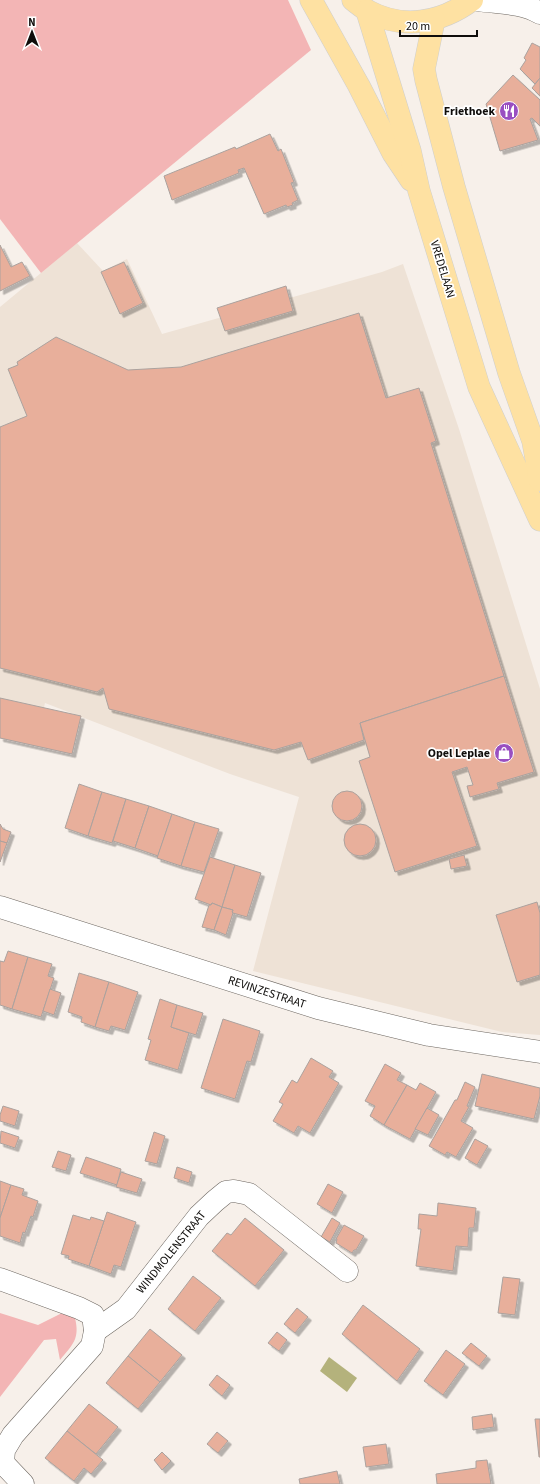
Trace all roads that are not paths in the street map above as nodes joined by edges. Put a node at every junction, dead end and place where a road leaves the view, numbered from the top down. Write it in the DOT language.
graph roads {
  1 [pos="311,0"];
  2 [pos="472,0"];
  3 [pos="478,0"];
  4 [pos="360,5"];
  5 [pos="540,13"];
  6 [pos="434,20"];
  7 [pos="419,191"];
  8 [pos="540,480"];
  9 [pos="540,520"];
  10 [pos="0,907"];
  11 [pos="540,1052"];
  12 [pos="348,1271"];
  13 [pos="0,1279"];
  14 [pos="95,1331"];
  15 [pos="1,1463"];
  16 [pos="23,1484"];
  1 -- 7 [label="main road"];
  2 -- 6 [label="main road"];
  3 -- 5 [label="street"];
  4 -- 6 [label="main road"];
  4 -- 7 [label="main road, VREDELAAN"];
  6 -- 8 [label="main road"];
  7 -- 9 [label="main road, VREDELAAN"];
  10 -- 11 [label="street, REVINZESTRAAT"];
  12 -- 14 [label="street, WINDMOLENSTRAAT"];
  13 -- 14 [label="street"];
  14 -- 15 [label="street"];
  15 -- 16 [label="street"];
}
